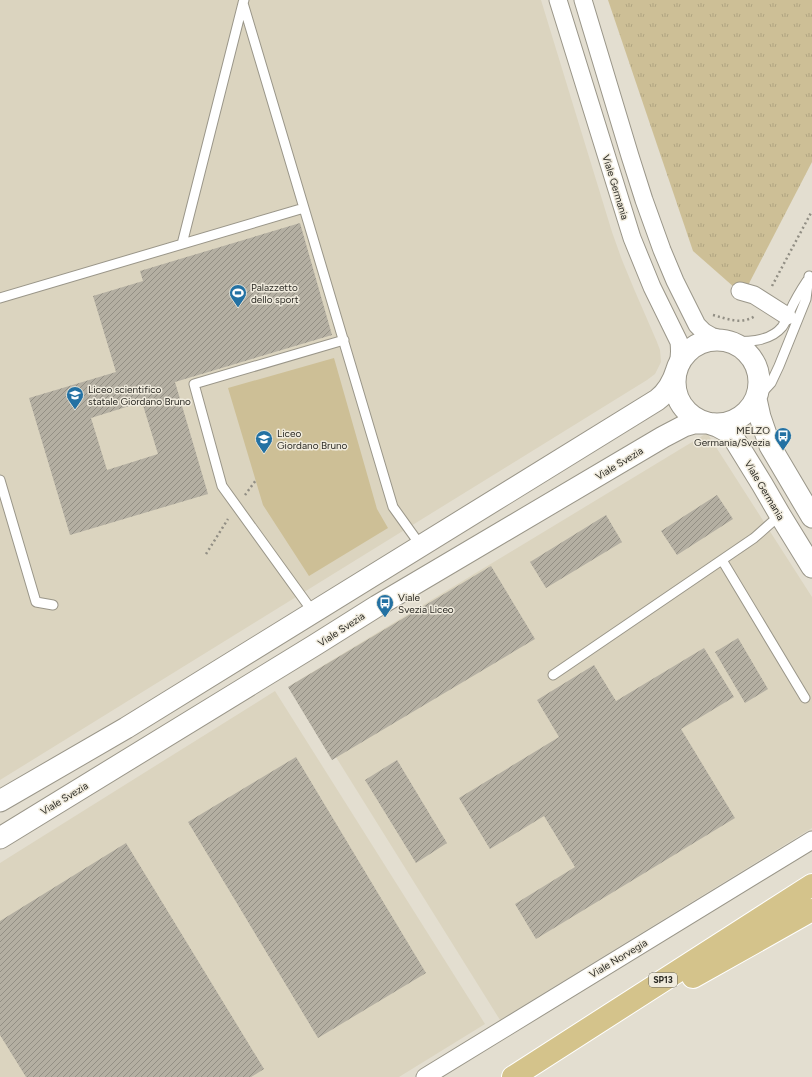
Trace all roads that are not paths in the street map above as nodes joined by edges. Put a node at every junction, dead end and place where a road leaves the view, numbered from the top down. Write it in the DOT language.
graph roads {
  1 [pos="558,0"];
  2 [pos="583,0"];
  3 [pos="244,1"];
  4 [pos="304,208"];
  5 [pos="182,244"];
  6 [pos="740,291"];
  7 [pos="0,298"];
  8 [pos="792,320"];
  9 [pos="344,340"];
  10 [pos="726,341"];
  11 [pos="677,369"];
  12 [pos="756,398"];
  13 [pos="708,423"];
  14 [pos="0,480"];
  15 [pos="780,515"];
  16 [pos="812,517"];
  17 [pos="421,546"];
  18 [pos="722,560"];
  19 [pos="812,567"];
  20 [pos="53,605"];
  21 [pos="313,612"];
  22 [pos="553,675"];
  23 [pos="806,698"];
  24 [pos="0,801"];
  25 [pos="0,838"];
  26 [pos="812,840"];
  27 [pos="812,885"];
  28 [pos="812,910"];
  29 [pos="425,1077"];
  30 [pos="513,1077"];
  1 -- 11 [label="street, Viale Germania"];
  2 -- 10 [label="street"];
  3 -- 4 [label="lane"];
  3 -- 5 [label="lane"];
  4 -- 5 [label="lane"];
  4 -- 9 [label="lane"];
  5 -- 7 [label="lane"];
  6 -- 8 [label="street"];
  8 -- 10 [label="lane"];
  8 -- 12 [label="lane"];
  9 -- 17 [label="lane"];
  9 -- 21 [label="lane"];
  10 -- 11 [label="street"];
  10 -- 12 [label="street"];
  11 -- 13 [label="street"];
  11 -- 17 [label="street"];
  12 -- 13 [label="street"];
  12 -- 16 [label="street"];
  13 -- 15 [label="street, Viale Germania"];
  13 -- 25 [label="street, Viale Svezia"];
  14 -- 20 [label="lane"];
  15 -- 18 [label="lane"];
  15 -- 19 [label="street, Viale Germania"];
  17 -- 21 [label="street"];
  18 -- 22 [label="lane"];
  18 -- 23 [label="lane"];
  21 -- 24 [label="street"];
  26 -- 29 [label="street, Viale Norvegia"];
  27 -- 30 [label="main road, SP13"];
  28 -- 30 [label="main road, SP13"];
}
